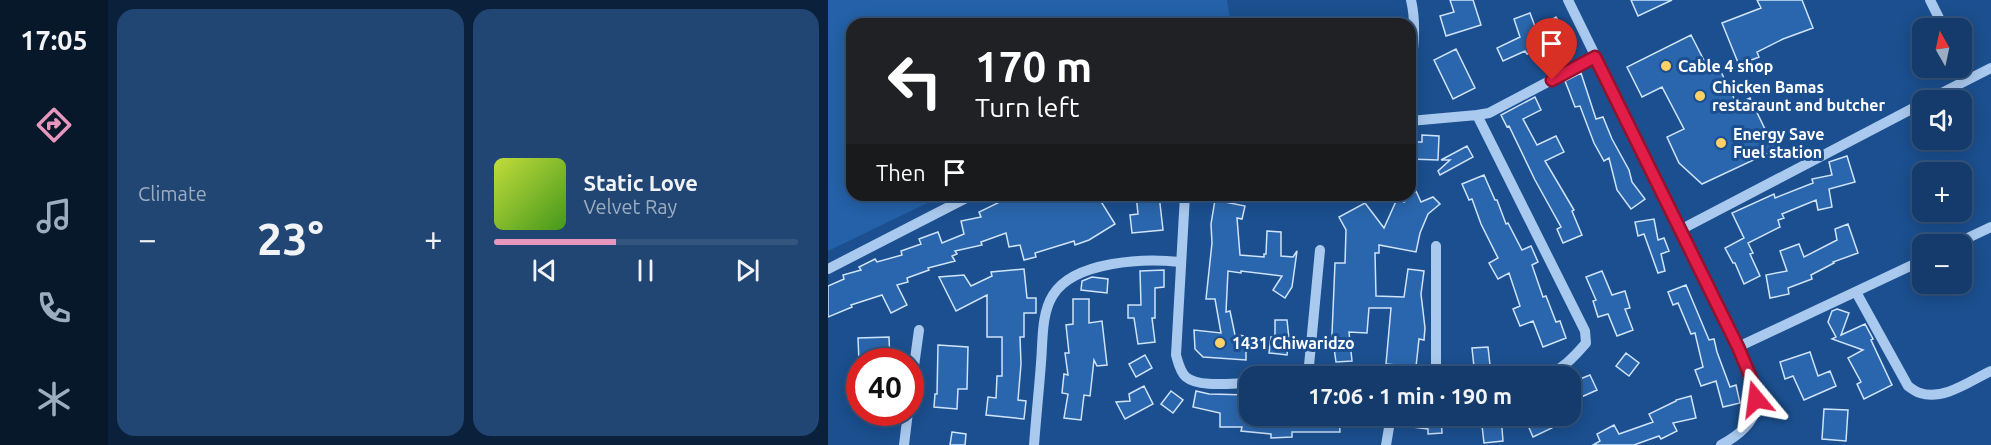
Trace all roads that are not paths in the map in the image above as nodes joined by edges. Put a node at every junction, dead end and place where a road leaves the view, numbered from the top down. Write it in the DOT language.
graph roads {
  1 [pos="1411,0"];
  2 [pos="1569,0"];
  3 [pos="1930,0"];
  4 [pos="1414,18"];
  5 [pos="1939,18"];
  6 [pos="1595,57"];
  7 [pos="1991,68"];
  8 [pos="1969,79"];
  9 [pos="1948,90"];
  10 [pos="1912,109"];
  11 [pos="1477,115"];
  12 [pos="1416,121"];
  13 [pos="960,201"];
  14 [pos="1185,201"];
  15 [pos="1991,227"];
  16 [pos="1680,230"];
  17 [pos="1972,236"];
  18 [pos="1436,246"];
  19 [pos="1320,250"];
  20 [pos="1180,262"];
  21 [pos="1912,265"];
  22 [pos="828,269"];
  23 [pos="1856,292"];
  24 [pos="919,330"];
  25 [pos="1738,347"];
  26 [pos="917,348"];
  27 [pos="1309,366"];
  28 [pos="1436,366"];
  29 [pos="1564,366"];
  30 [pos="1991,370"];
  31 [pos="1239,383"];
  32 [pos="906,426"];
  33 [pos="1389,426"];
  34 [pos="904,445"];
  35 [pos="1034,445"];
  36 [pos="1386,445"];
  37 [pos="1721,445"];
  1 -- 4 [label="street"];
  2 -- 6 [label="street"];
  3 -- 5 [label="street"];
  6 -- 11 [label="street"];
  6 -- 16 [label="street"];
  7 -- 8 [label="street"];
  8 -- 9 [label="street"];
  10 -- 16 [label="street"];
  11 -- 12 [label="street"];
  11 -- 29 [label="street"];
  13 -- 22 [label="street"];
  14 -- 20 [label="street"];
  15 -- 17 [label="street"];
  16 -- 25 [label="street"];
  18 -- 28 [label="street"];
  19 -- 27 [label="street"];
  20 -- 31 [label="street"];
  20 -- 35 [label="street"];
  21 -- 23 [label="street"];
  23 -- 25 [label="street"];
  23 -- 30 [label="street"];
  24 -- 26 [label="street"];
  25 -- 37 [label="street"];
  32 -- 34 [label="street"];
  33 -- 36 [label="street"];
}
